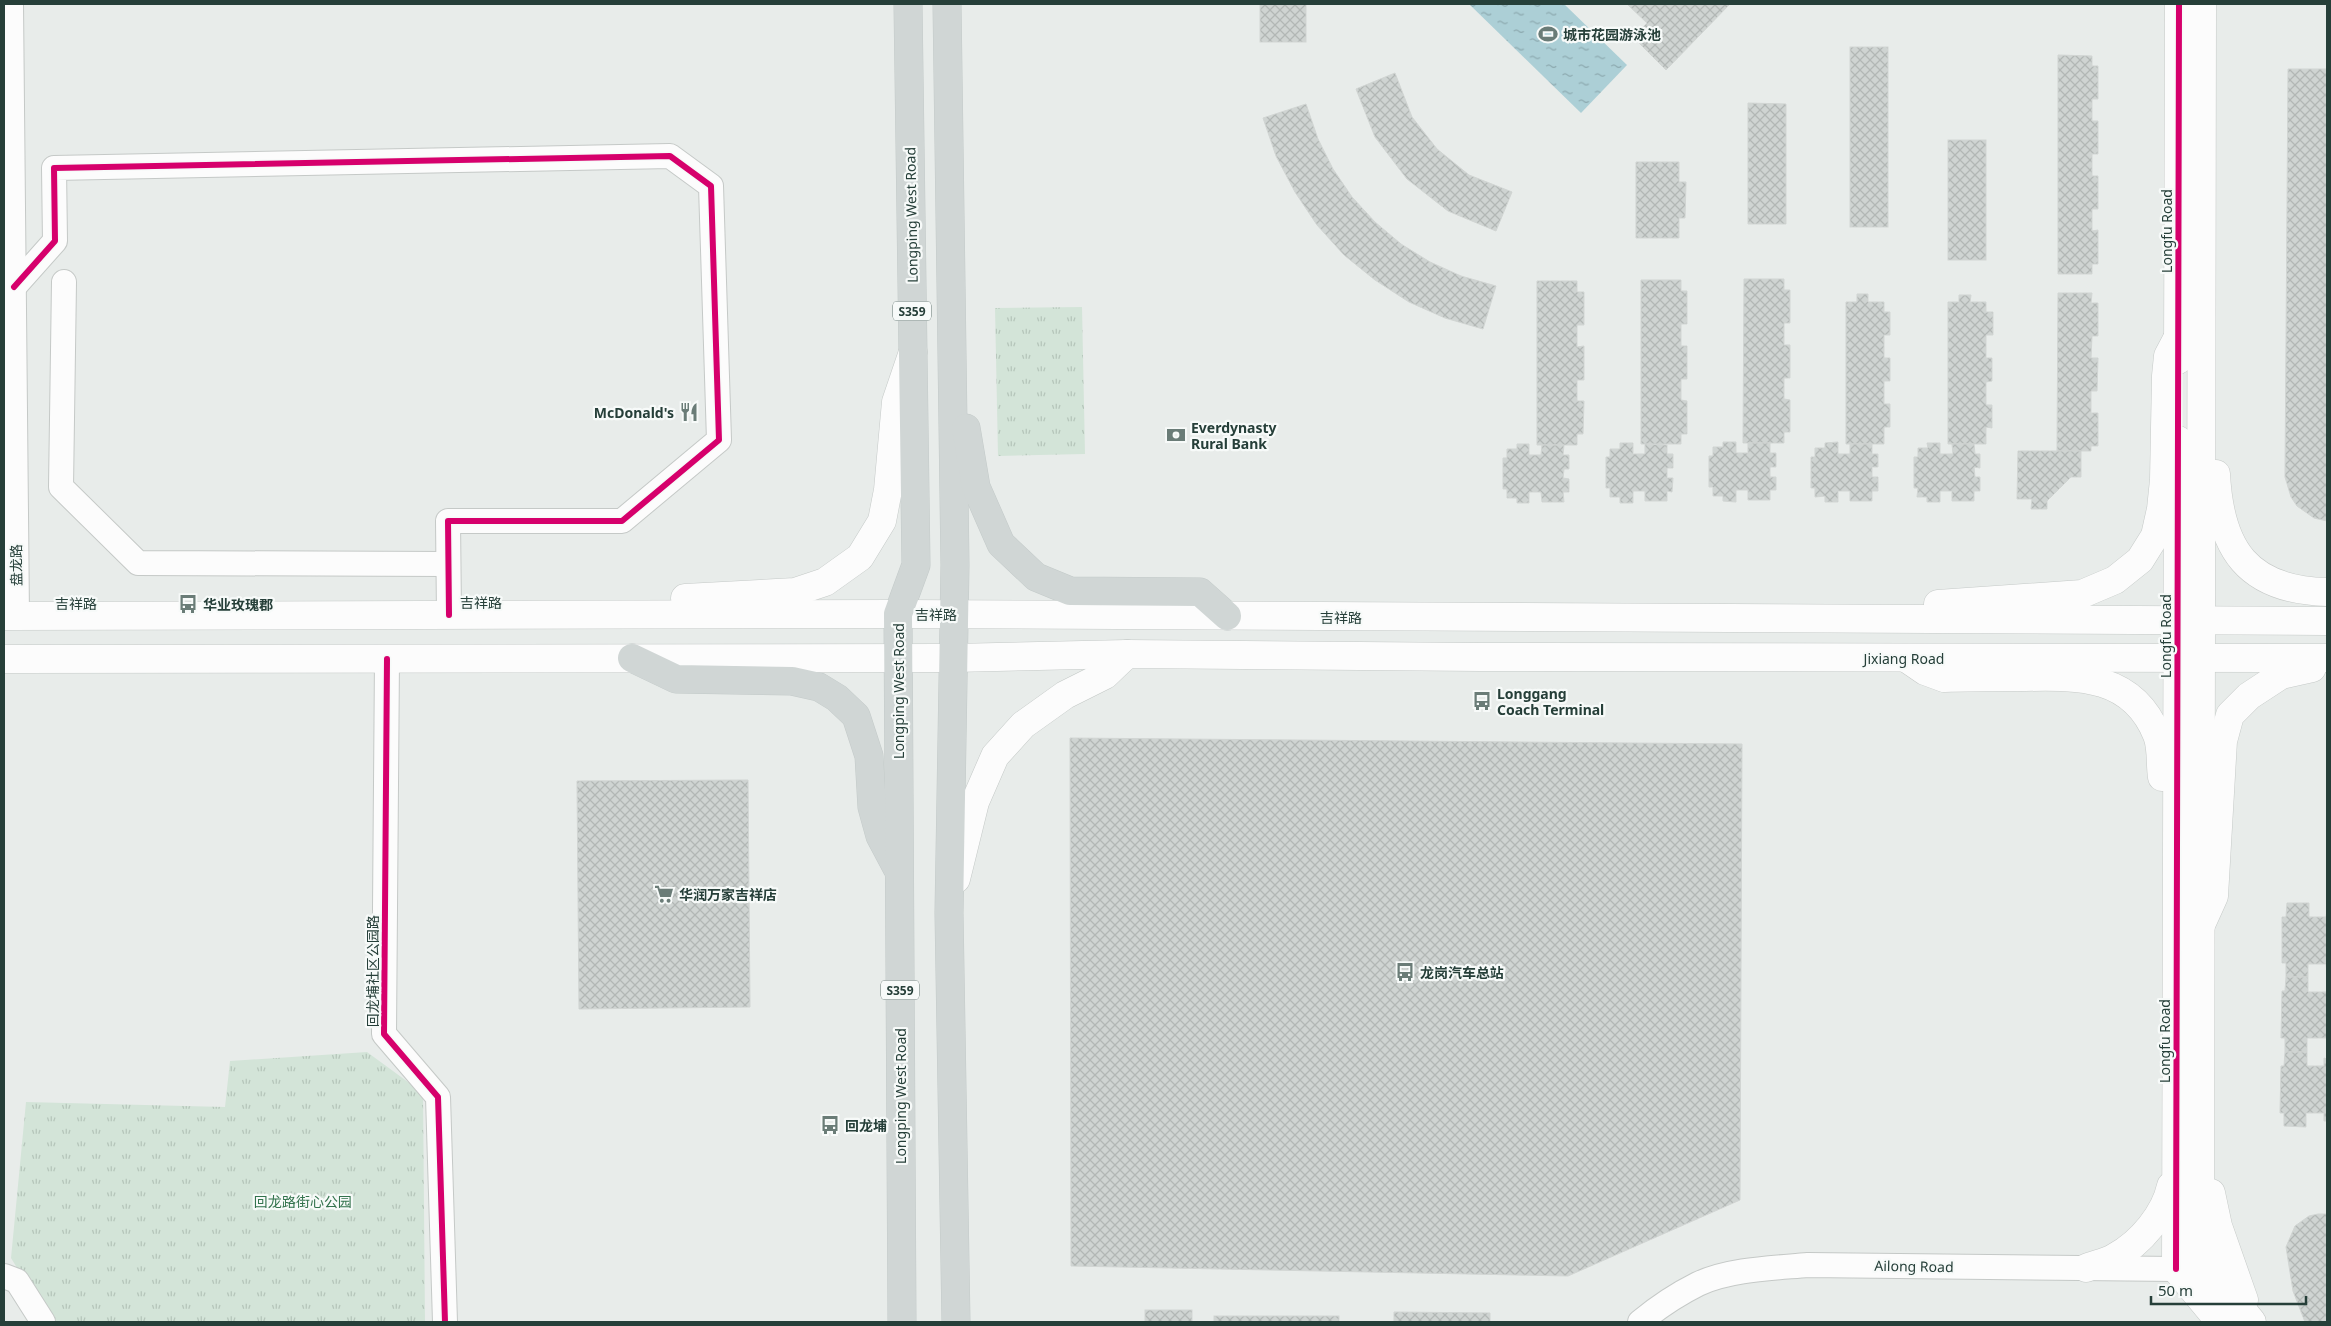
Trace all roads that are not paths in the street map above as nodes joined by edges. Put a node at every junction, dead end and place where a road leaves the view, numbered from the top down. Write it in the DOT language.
graph roads {
  1 [pos="11,4"];
  2 [pos="908,4"];
  3 [pos="947,4"];
  4 [pos="2179,4"];
  5 [pos="2202,4"];
  6 [pos="64,282"];
  7 [pos="14,287"];
  8 [pos="2178,337"];
  9 [pos="952,343"];
  10 [pos="913,351"];
  11 [pos="2201,408"];
  12 [pos="448,564"];
  13 [pos="2327,592"];
  14 [pos="898,614"];
  15 [pos="954,614"];
  16 [pos="449,615"];
  17 [pos="631,615"];
  18 [pos="10,616"];
  19 [pos="1228,616"];
  20 [pos="1908,620"];
  21 [pos="2189,620"];
  22 [pos="2327,621"];
  23 [pos="1128,654"];
  24 [pos="387,658"];
  25 [pos="632,658"];
  26 [pos="898,658"];
  27 [pos="954,658"];
  28 [pos="1906,658"];
  29 [pos="2189,658"];
  30 [pos="2327,658"];
  31 [pos="4,659"];
  32 [pos="2327,664"];
  33 [pos="2177,842"];
  34 [pos="899,871"];
  35 [pos="949,913"];
  36 [pos="2200,928"];
  37 [pos="2200,1117"];
  38 [pos="2176,1162"];
  39 [pos="2188,1263"];
  40 [pos="2086,1268"];
  41 [pos="4,1276"];
  42 [pos="43,1322"];
  43 [pos="445,1322"];
  44 [pos="902,1322"];
  45 [pos="956,1322"];
  46 [pos="1640,1322"];
  47 [pos="2220,1322"];
  48 [pos="2253,1322"];
  1 -- 7 [label="street, 盘龙路"];
  2 -- 10 [label="main road, Longping West Road / S359"];
  3 -- 9 [label="main road, S359"];
  4 -- 8 [label="main road, Longfu Road"];
  5 -- 11 [label="main road, Longfu Road"];
  6 -- 12 [label="street"];
  7 -- 12 [label="street"];
  7 -- 18 [label="street, 盘龙路"];
  8 -- 20 [label="main road"];
  8 -- 21 [label="main road, Longfu Road"];
  9 -- 15 [label="main road, S359"];
  9 -- 19 [label="main road"];
  10 -- 14 [label="main road, Longping West Road / S359"];
  10 -- 17 [label="main road"];
  11 -- 13 [label="main road"];
  11 -- 21 [label="main road, Longfu Road"];
  12 -- 16 [label="street"];
  14 -- 15 [label="main road, 吉祥路"];
  14 -- 17 [label="main road, 吉祥路"];
  14 -- 26 [label="main road, Longping West Road / S359"];
  15 -- 19 [label="main road, 吉祥路"];
  15 -- 27 [label="main road, S359"];
  16 -- 17 [label="main road, 吉祥路"];
  16 -- 18 [label="main road, 吉祥路"];
  19 -- 20 [label="main road, 吉祥路"];
  20 -- 21 [label="main road"];
  21 -- 22 [label="main road"];
  21 -- 29 [label="main road, Longfu Road"];
  23 -- 27 [label="main road"];
  23 -- 28 [label="main road"];
  23 -- 35 [label="main road"];
  24 -- 25 [label="main road"];
  24 -- 31 [label="main road"];
  24 -- 43 [label="street, 回龙埔社区公园路"];
  25 -- 26 [label="main road"];
  25 -- 34 [label="main road"];
  26 -- 27 [label="main road"];
  26 -- 34 [label="main road, Longping West Road / S359"];
  27 -- 35 [label="main road, S359"];
  28 -- 29 [label="main road, Jixiang Road"];
  28 -- 33 [label="main road"];
  29 -- 30 [label="main road, Jixiang Road"];
  29 -- 33 [label="main road, Longfu Road"];
  29 -- 36 [label="main road, Longfu Road"];
  32 -- 36 [label="main road"];
  33 -- 38 [label="main road, Longfu Road"];
  34 -- 44 [label="main road, Longping West Road / S359"];
  35 -- 45 [label="main road, S359"];
  36 -- 37 [label="main road, Longfu Road"];
  37 -- 39 [label="main road, Longfu Road"];
  37 -- 48 [label="main road"];
  38 -- 39 [label="main road, Longfu Road"];
  38 -- 40 [label="main road"];
  39 -- 40 [label="street, Ailong Road"];
  39 -- 47 [label="main road"];
  39 -- 48 [label="main road"];
  40 -- 46 [label="street, Ailong Road"];
  41 -- 42 [label="street"];
}
